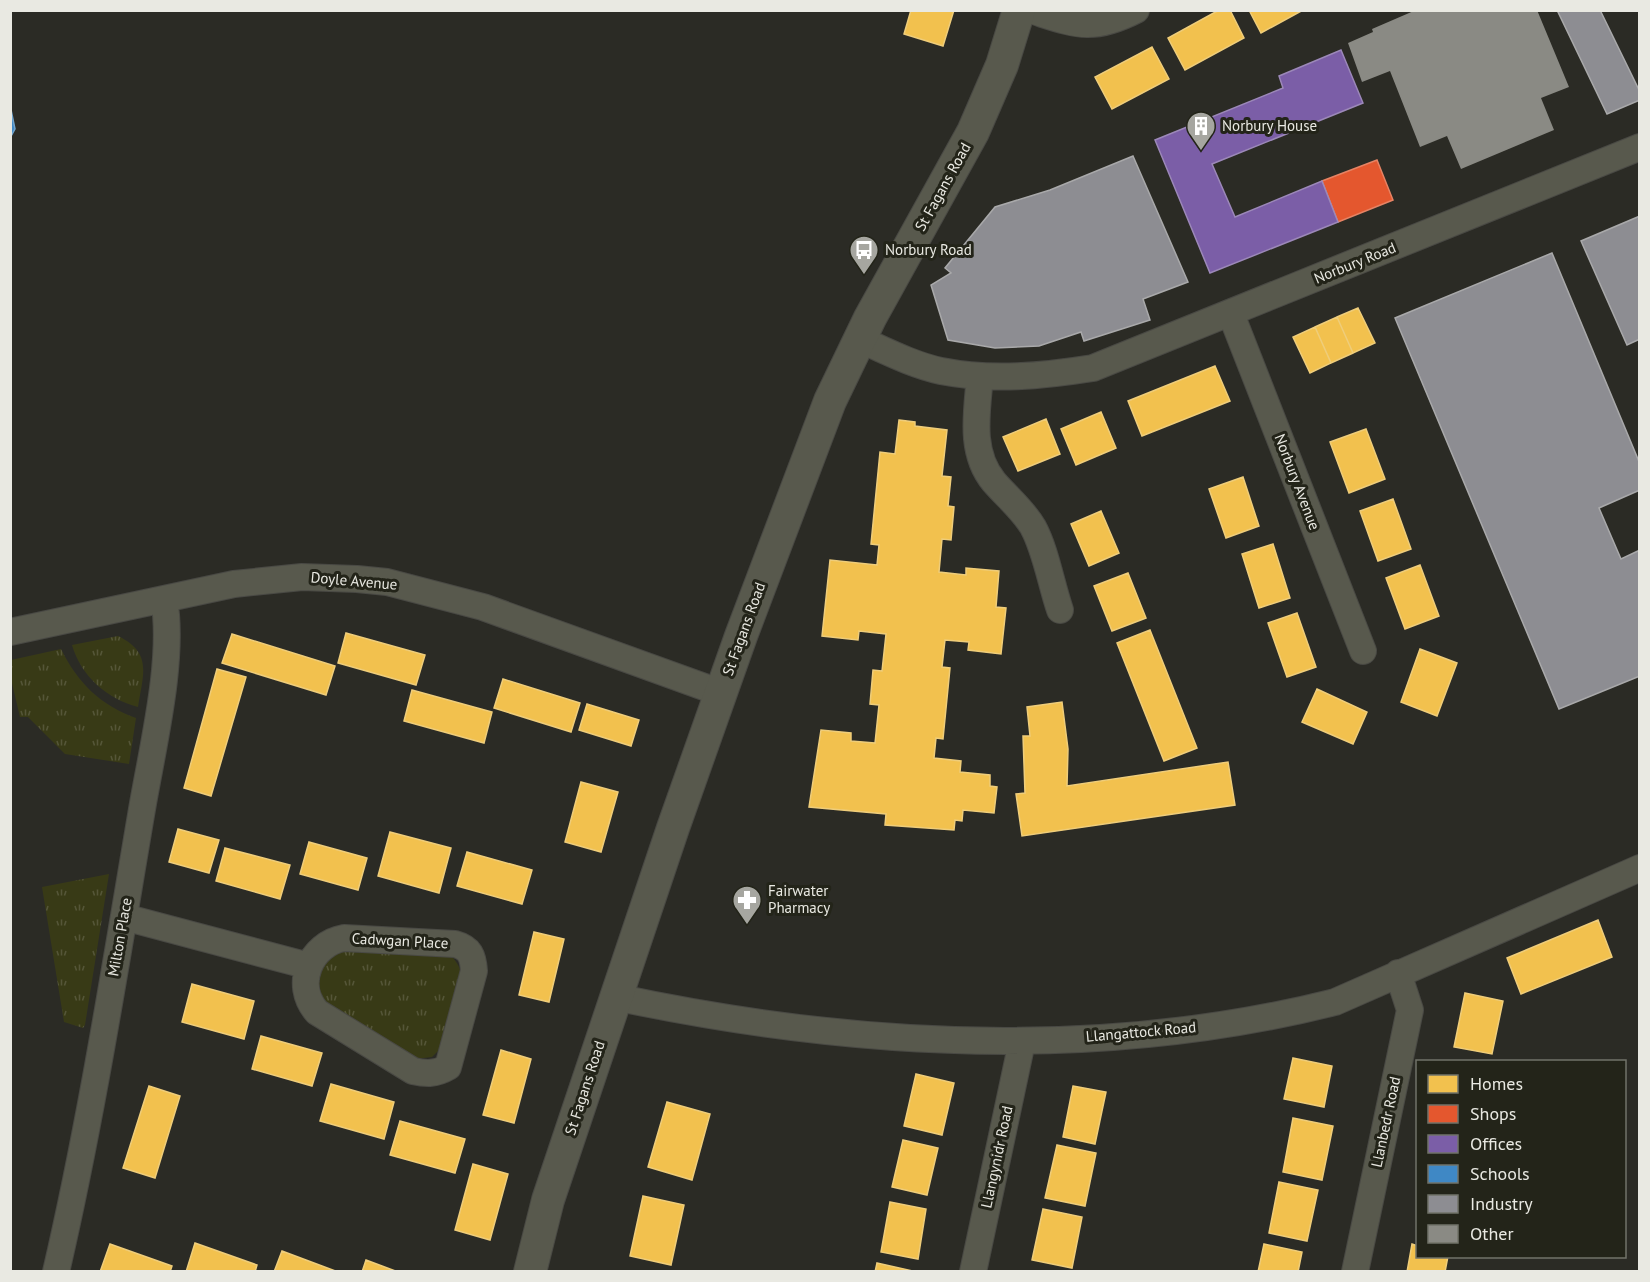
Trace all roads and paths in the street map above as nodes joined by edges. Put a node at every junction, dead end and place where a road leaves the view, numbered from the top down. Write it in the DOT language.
graph roads {
  1 [pos="1019,10"];
  2 [pos="1030,10"];
  3 [pos="1136,10"];
  4 [pos="1640,147"];
  5 [pos="1232,314"];
  6 [pos="859,339"];
  7 [pos="980,376"];
  8 [pos="164,599"];
  9 [pos="1060,610"];
  10 [pos="10,632"];
  11 [pos="1363,651"];
  12 [pos="721,693"];
  13 [pos="1640,868"];
  14 [pos="124,917"];
  15 [pos="309,966"];
  16 [pos="1398,973"];
  17 [pos="615,997"];
  18 [pos="1022,1042"];
  19 [pos="56,1272"];
  20 [pos="530,1272"];
  21 [pos="973,1272"];
  22 [pos="1355,1272"];
  1 -- 6 [label="street, St Fagans Road"];
  2 -- 3 [label="street"];
  4 -- 5 [label="street, Norbury Road"];
  5 -- 7 [label="street, Norbury Road"];
  5 -- 11 [label="street, Norbury Avenue"];
  6 -- 7 [label="street, Norbury Road"];
  6 -- 12 [label="street, St Fagans Road"];
  7 -- 9 [label="street"];
  8 -- 10 [label="street, Doyle Avenue"];
  8 -- 12 [label="street, Doyle Avenue"];
  8 -- 14 [label="street, Milton Place"];
  12 -- 17 [label="street, St Fagans Road"];
  13 -- 16 [label="street, Llangattock Road"];
  14 -- 15 [label="street"];
  14 -- 19 [label="street, Milton Place"];
  15 -- 15 [label="street, Cadwgan Place"];
  16 -- 18 [label="street, Llangattock Road"];
  16 -- 22 [label="street, Llanbedr Road"];
  17 -- 18 [label="street, Llangattock Road"];
  17 -- 20 [label="street, St Fagans Road"];
  18 -- 21 [label="street, Llangynidr Road"];
}
